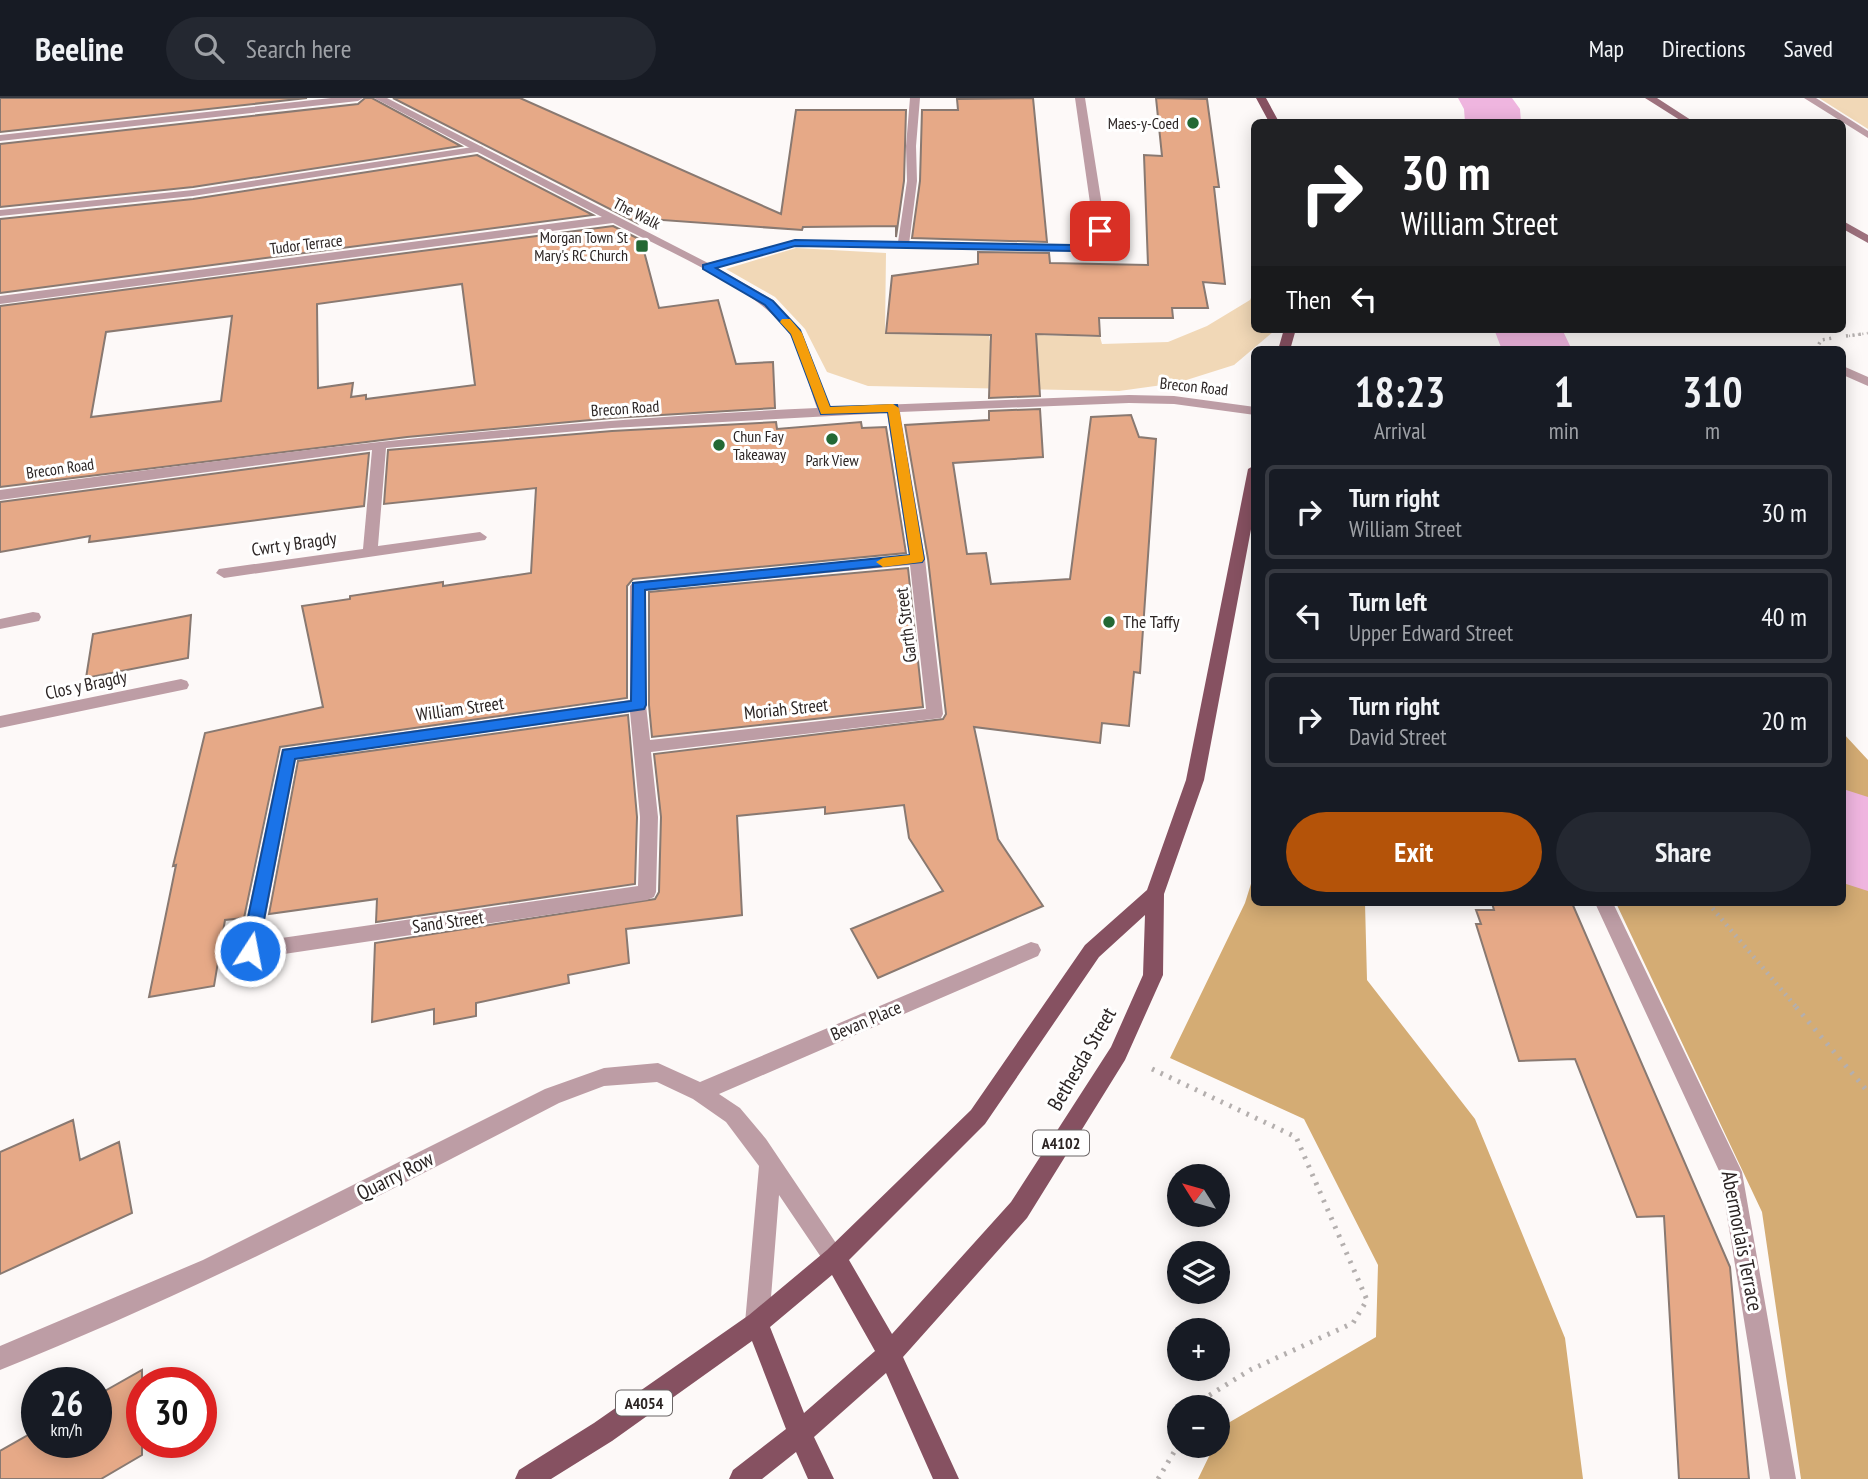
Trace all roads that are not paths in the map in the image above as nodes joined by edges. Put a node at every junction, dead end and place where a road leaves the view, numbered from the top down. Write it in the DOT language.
graph roads {
  1 [pos="358,98"];
  2 [pos="379,98"];
  3 [pos="915,98"];
  4 [pos="1080,98"];
  5 [pos="1261,98"];
  6 [pos="1650,98"];
  7 [pos="1809,98"];
  8 [pos="1272,119"];
  9 [pos="1684,119"];
  10 [pos="1842,119"];
  11 [pos="1846,121"];
  12 [pos="1868,135"];
  13 [pos="0,138"];
  14 [pos="479,149"];
  15 [pos="0,213"];
  16 [pos="616,219"];
  17 [pos="1846,226"];
  18 [pos="1868,240"];
  19 [pos="900,245"];
  20 [pos="707,267"];
  21 [pos="0,300"];
  22 [pos="1846,371"];
  23 [pos="1868,382"];
  24 [pos="893,408"];
  25 [pos="1251,410"];
  26 [pos="825,411"];
  27 [pos="379,445"];
  28 [pos="1251,490"];
  29 [pos="0,495"];
  30 [pos="480,537"];
  31 [pos="370,553"];
  32 [pos="918,559"];
  33 [pos="224,573"];
  34 [pos="33,617"];
  35 [pos="0,624"];
  36 [pos="181,685"];
  37 [pos="638,705"];
  38 [pos="935,714"];
  39 [pos="0,722"];
  40 [pos="642,747"];
  41 [pos="1155,894"];
  42 [pos="1605,906"];
  43 [pos="1031,950"];
  44 [pos="250,951"];
  45 [pos="700,1092"];
  46 [pos="770,1165"];
  47 [pos="835,1258"];
  48 [pos="757,1323"];
  49 [pos="890,1354"];
  50 [pos="0,1358"];
  51 [pos="800,1433"];
  52 [pos="528,1479"];
  53 [pos="742,1479"];
  54 [pos="821,1479"];
  55 [pos="946,1479"];
  56 [pos="1783,1479"];
  1 -- 13 [label="street"];
  2 -- 14 [label="street, The Walk"];
  3 -- 19 [label="street"];
  4 -- 19 [label="street"];
  5 -- 8 [label="main road"];
  6 -- 9 [label="street"];
  7 -- 10 [label="street"];
  11 -- 12 [label="street"];
  14 -- 15 [label="street"];
  14 -- 16 [label="street, The Walk"];
  16 -- 20 [label="street, The Walk"];
  16 -- 21 [label="street, Tudor Terrace"];
  17 -- 18 [label="street"];
  19 -- 20 [label="street"];
  20 -- 26 [label="street, The Walk"];
  22 -- 23 [label="street"];
  24 -- 25 [label="street, Brecon Road"];
  24 -- 26 [label="street, Brecon Road"];
  24 -- 32 [label="street, Garth Street"];
  26 -- 27 [label="street, Brecon Road"];
  27 -- 29 [label="street, Brecon Road"];
  27 -- 31 [label="street"];
  28 -- 41 [label="main road, Bethesda Street / A4102"];
  30 -- 31 [label="street, Cwrt y Bragdy"];
  31 -- 33 [label="street, Cwrt y Bragdy"];
  32 -- 37 [label="street"];
  32 -- 38 [label="street, Garth Street"];
  34 -- 35 [label="street"];
  36 -- 39 [label="street, Clos y Bragdy"];
  37 -- 40 [label="street"];
  37 -- 44 [label="street, William Street"];
  38 -- 40 [label="street, Moriah Street"];
  40 -- 44 [label="street, Sand Street"];
  41 -- 47 [label="main road, Bethesda Street / A4102"];
  41 -- 49 [label="main road, Bethesda Street / A4102"];
  42 -- 56 [label="street, Abermorlais Terrace"];
  43 -- 45 [label="street, Bevan Place"];
  45 -- 46 [label="street, Quarry Row"];
  45 -- 50 [label="street, Quarry Row"];
  46 -- 47 [label="street, Quarry Row"];
  46 -- 48 [label="street"];
  47 -- 48 [label="main road, A4054"];
  47 -- 49 [label="main road"];
  48 -- 51 [label="main road"];
  48 -- 52 [label="main road, A4054"];
  49 -- 51 [label="main road, Bethesda Street"];
  49 -- 55 [label="main road"];
  51 -- 53 [label="main road, Bethesda Street"];
  51 -- 54 [label="main road"];
}
